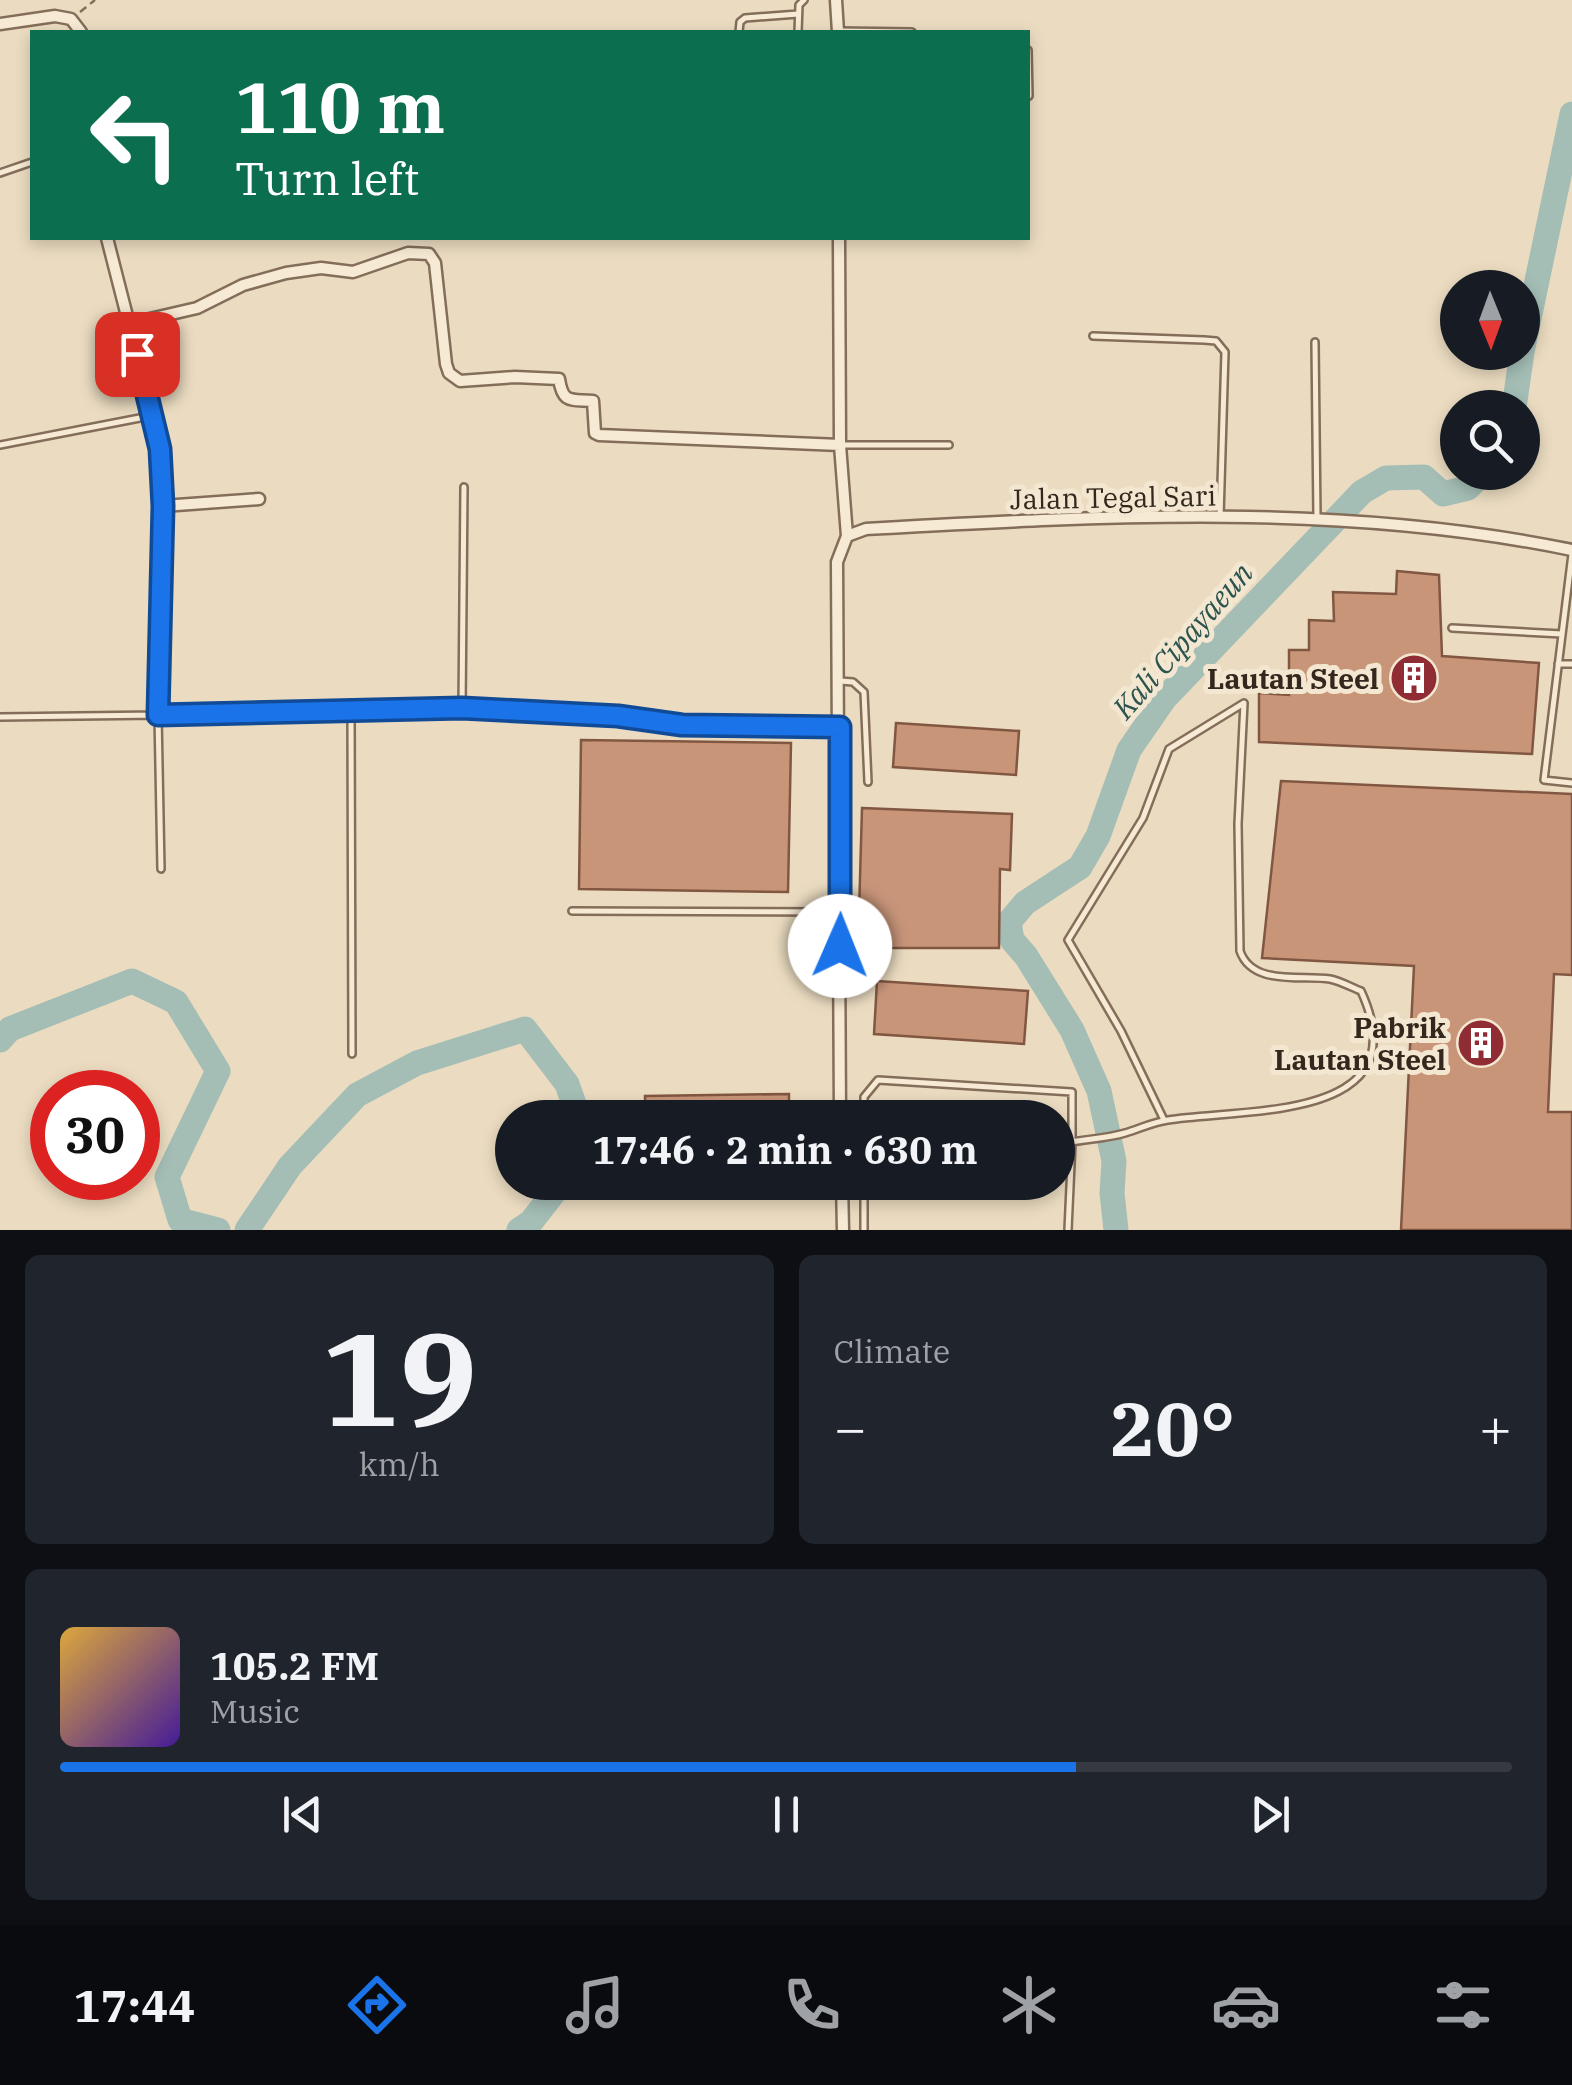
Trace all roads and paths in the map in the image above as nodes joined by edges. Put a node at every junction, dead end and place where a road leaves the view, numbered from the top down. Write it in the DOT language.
graph roads {
  1 [pos="96,0"];
  2 [pos="804,0"];
  3 [pos="836,0"];
  4 [pos="798,14"];
  5 [pos="71,19"];
  6 [pos="0,24"];
  7 [pos="79,30"];
  8 [pos="738,30"];
  9 [pos="798,30"];
  10 [pos="838,30"];
  11 [pos="30,163"];
  12 [pos="0,173"];
  13 [pos="108,240"];
  14 [pos="839,240"];
  15 [pos="128,324"];
  16 [pos="1094,336"];
  17 [pos="1315,342"];
  18 [pos="153,415"];
  19 [pos="0,445"];
  20 [pos="840,445"];
  21 [pos="949,446"];
  22 [pos="464,487"];
  23 [pos="259,499"];
  24 [pos="163,506"];
  25 [pos="1220,516"];
  26 [pos="1323,519"];
  27 [pos="847,536"];
  28 [pos="1572,552"];
  29 [pos="1563,625"];
  30 [pos="1572,626"];
  31 [pos="1452,628"];
  32 [pos="1562,634"];
  33 [pos="1558,664"];
  34 [pos="1572,664"];
  35 [pos="840,681"];
  36 [pos="351,708"];
  37 [pos="462,708"];
  38 [pos="158,715"];
  39 [pos="0,716"];
  40 [pos="840,727"];
  41 [pos="868,782"];
  42 [pos="1572,783"];
  43 [pos="161,869"];
  44 [pos="572,911"];
  45 [pos="840,912"];
  46 [pos="352,1054"];
  47 [pos="840,1100"];
  48 [pos="864,1100"];
  49 [pos="1072,1100"];
  50 [pos="1164,1120"];
  51 [pos="1075,1142"];
  52 [pos="843,1200"];
  53 [pos="864,1200"];
  54 [pos="1069,1200"];
  55 [pos="844,1230"];
  56 [pos="864,1230"];
  57 [pos="1068,1230"];
  1 -- 5 [label="path"];
  2 -- 4 [label="lane"];
  3 -- 10 [label="street"];
  4 -- 8 [label="lane"];
  4 -- 9 [label="lane"];
  5 -- 6 [label="street"];
  5 -- 7 [label="street"];
  11 -- 12 [label="lane"];
  13 -- 15 [label="street"];
  14 -- 20 [label="street"];
  15 -- 18 [label="street"];
  15 -- 20 [label="street"];
  16 -- 25 [label="lane"];
  17 -- 26 [label="lane"];
  18 -- 19 [label="lane"];
  18 -- 24 [label="street"];
  20 -- 21 [label="lane"];
  20 -- 27 [label="street"];
  22 -- 37 [label="lane"];
  23 -- 24 [label="street"];
  24 -- 38 [label="lane"];
  25 -- 26 [label="street, Jalan Tegal Sari"];
  25 -- 27 [label="street, Jalan Tegal Sari"];
  26 -- 28 [label="street, Jalan Tegal Sari"];
  27 -- 35 [label="street"];
  28 -- 29 [label="lane"];
  29 -- 30 [label="lane"];
  29 -- 32 [label="lane"];
  31 -- 32 [label="lane"];
  32 -- 33 [label="lane"];
  33 -- 34 [label="lane"];
  33 -- 42 [label="lane"];
  35 -- 40 [label="street"];
  35 -- 41 [label="lane"];
  36 -- 37 [label="lane"];
  36 -- 38 [label="lane"];
  36 -- 46 [label="lane"];
  37 -- 40 [label="lane"];
  38 -- 39 [label="lane"];
  38 -- 43 [label="lane"];
  40 -- 45 [label="street"];
  44 -- 45 [label="lane"];
  45 -- 47 [label="street"];
  48 -- 49 [label="lane"];
  50 -- 50 [label="lane"];
  50 -- 51 [label="lane"];
  52 -- 55 [label="street"];
  53 -- 56 [label="lane"];
  54 -- 57 [label="lane"];
}
